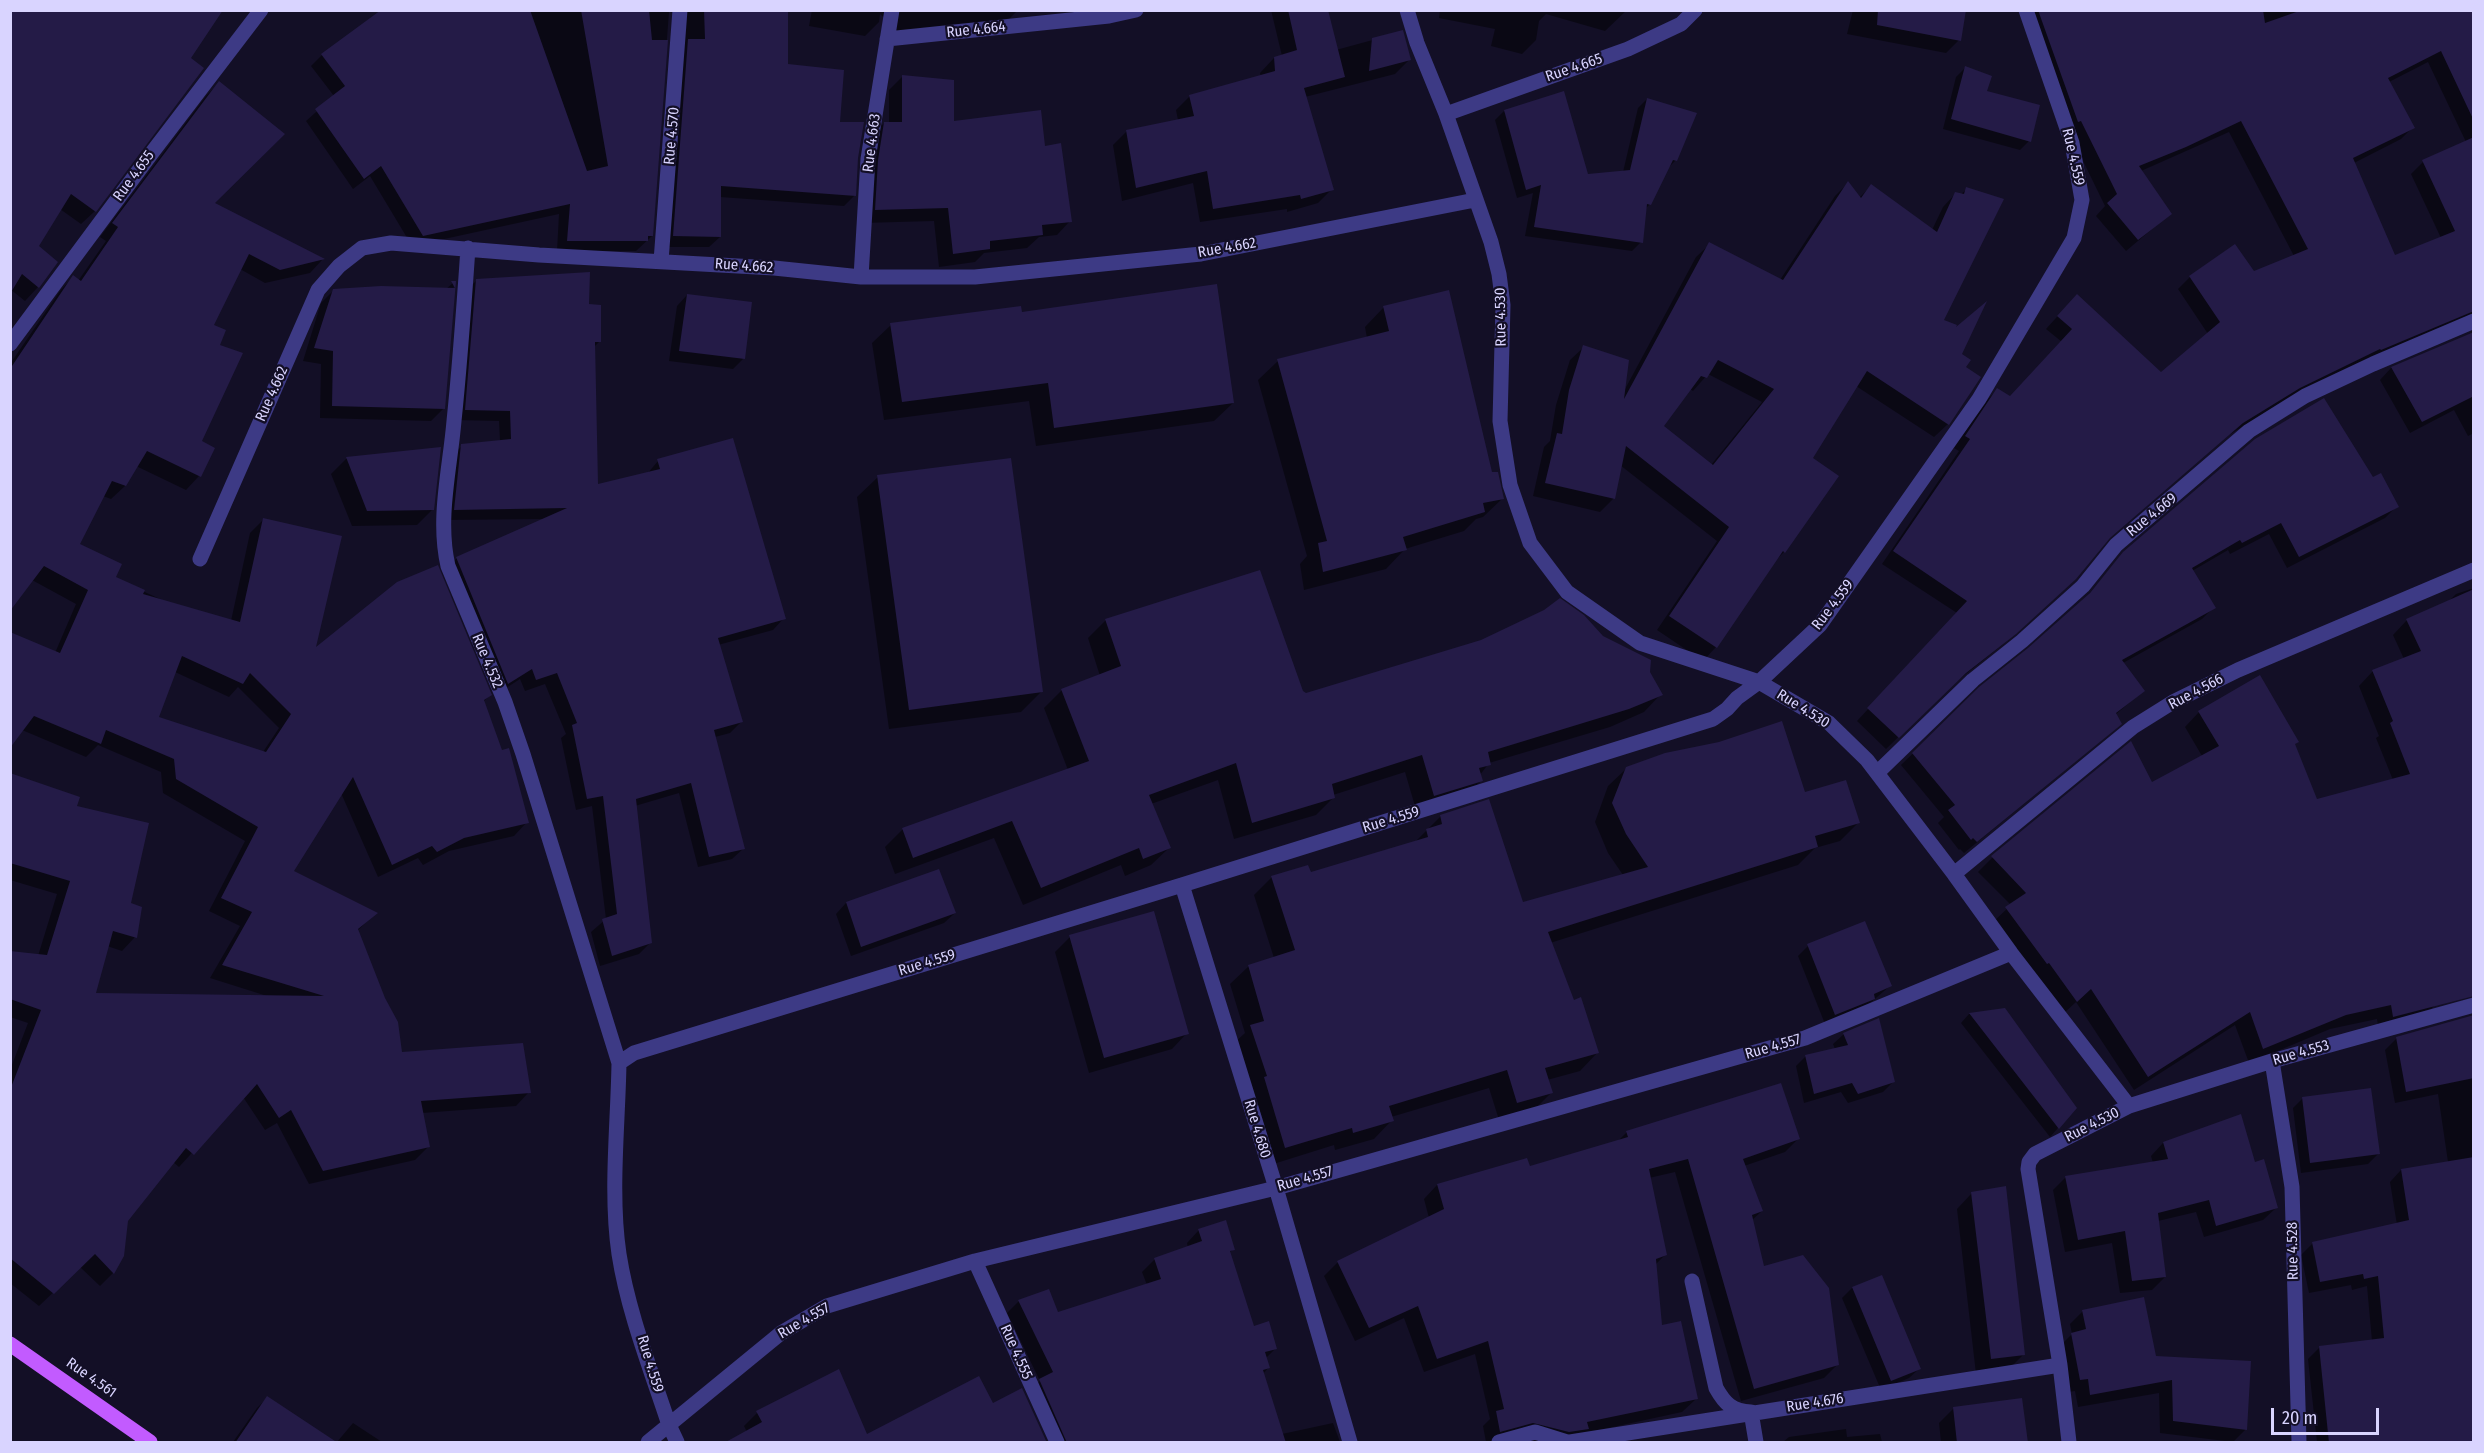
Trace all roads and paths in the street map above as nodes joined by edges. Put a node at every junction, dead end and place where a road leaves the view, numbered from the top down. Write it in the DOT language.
graph roads {
  1 [pos="261,10"];
  2 [pos="680,10"];
  3 [pos="892,10"];
  4 [pos="1136,10"];
  5 [pos="1407,10"];
  6 [pos="1695,10"];
  7 [pos="2026,10"];
  8 [pos="887,39"];
  9 [pos="1446,114"];
  10 [pos="1475,200"];
  11 [pos="468,248"];
  12 [pos="661,261"];
  13 [pos="861,277"];
  14 [pos="2474,321"];
  15 [pos="10,344"];
  16 [pos="200,559"];
  17 [pos="2474,570"];
  18 [pos="1760,682"];
  19 [pos="1877,773"];
  20 [pos="1954,874"];
  21 [pos="1182,885"];
  22 [pos="2011,953"];
  23 [pos="2474,1005"];
  24 [pos="2272,1061"];
  25 [pos="619,1063"];
  26 [pos="2129,1106"];
  27 [pos="1276,1188"];
  28 [pos="975,1261"];
  29 [pos="1692,1281"];
  30 [pos="10,1344"];
  31 [pos="2060,1365"];
  32 [pos="1751,1412"];
  33 [pos="669,1425"];
  34 [pos="150,1443"];
  35 [pos="648,1443"];
  36 [pos="677,1443"];
  37 [pos="1057,1443"];
  38 [pos="1350,1443"];
  39 [pos="1499,1443"];
  40 [pos="1569,1443"];
  41 [pos="1756,1443"];
  42 [pos="2069,1443"];
  43 [pos="2299,1443"];
  1 -- 15 [label="street, Rue 4.655"];
  2 -- 12 [label="street, Rue 4.570"];
  3 -- 8 [label="street, Rue 4.663"];
  4 -- 8 [label="street, Rue 4.664"];
  5 -- 9 [label="street, Rue 4.530"];
  6 -- 9 [label="street, Rue 4.665"];
  7 -- 18 [label="street, Rue 4.559"];
  8 -- 13 [label="street, Rue 4.663"];
  9 -- 10 [label="street, Rue 4.530"];
  10 -- 13 [label="street, Rue 4.662"];
  10 -- 18 [label="street, Rue 4.530"];
  11 -- 12 [label="street, Rue 4.662"];
  11 -- 16 [label="street, Rue 4.662"];
  11 -- 25 [label="street, Rue 4.532"];
  12 -- 13 [label="street, Rue 4.662"];
  14 -- 19 [label="street, Rue 4.669"];
  17 -- 20 [label="street, Rue 4.566"];
  18 -- 19 [label="street, Rue 4.530"];
  18 -- 21 [label="street, Rue 4.559"];
  19 -- 20 [label="street, Rue 4.530"];
  20 -- 22 [label="street, Rue 4.530"];
  21 -- 25 [label="street, Rue 4.559"];
  21 -- 27 [label="street, Rue 4.680"];
  22 -- 26 [label="street, Rue 4.530"];
  22 -- 27 [label="street, Rue 4.557"];
  23 -- 24 [label="street, Rue 4.553"];
  24 -- 26 [label="street, Rue 4.553"];
  24 -- 43 [label="street, Rue 4.528"];
  25 -- 33 [label="street, Rue 4.559"];
  26 -- 31 [label="street, Rue 4.530"];
  27 -- 28 [label="street, Rue 4.557"];
  27 -- 38 [label="street, Rue 4.680"];
  28 -- 33 [label="street, Rue 4.557"];
  28 -- 37 [label="street, Rue 4.555"];
  29 -- 32 [label="street"];
  30 -- 34 [label="main road, Rue 4.561"];
  31 -- 32 [label="street, Rue 4.676"];
  31 -- 42 [label="street, Rue 4.530"];
  32 -- 40 [label="street, Rue 4.676"];
  32 -- 41 [label="street"];
  33 -- 35 [label="street, Rue 4.557"];
  33 -- 36 [label="street"];
  39 -- 40 [label="street, Rue 4.676"];
}
